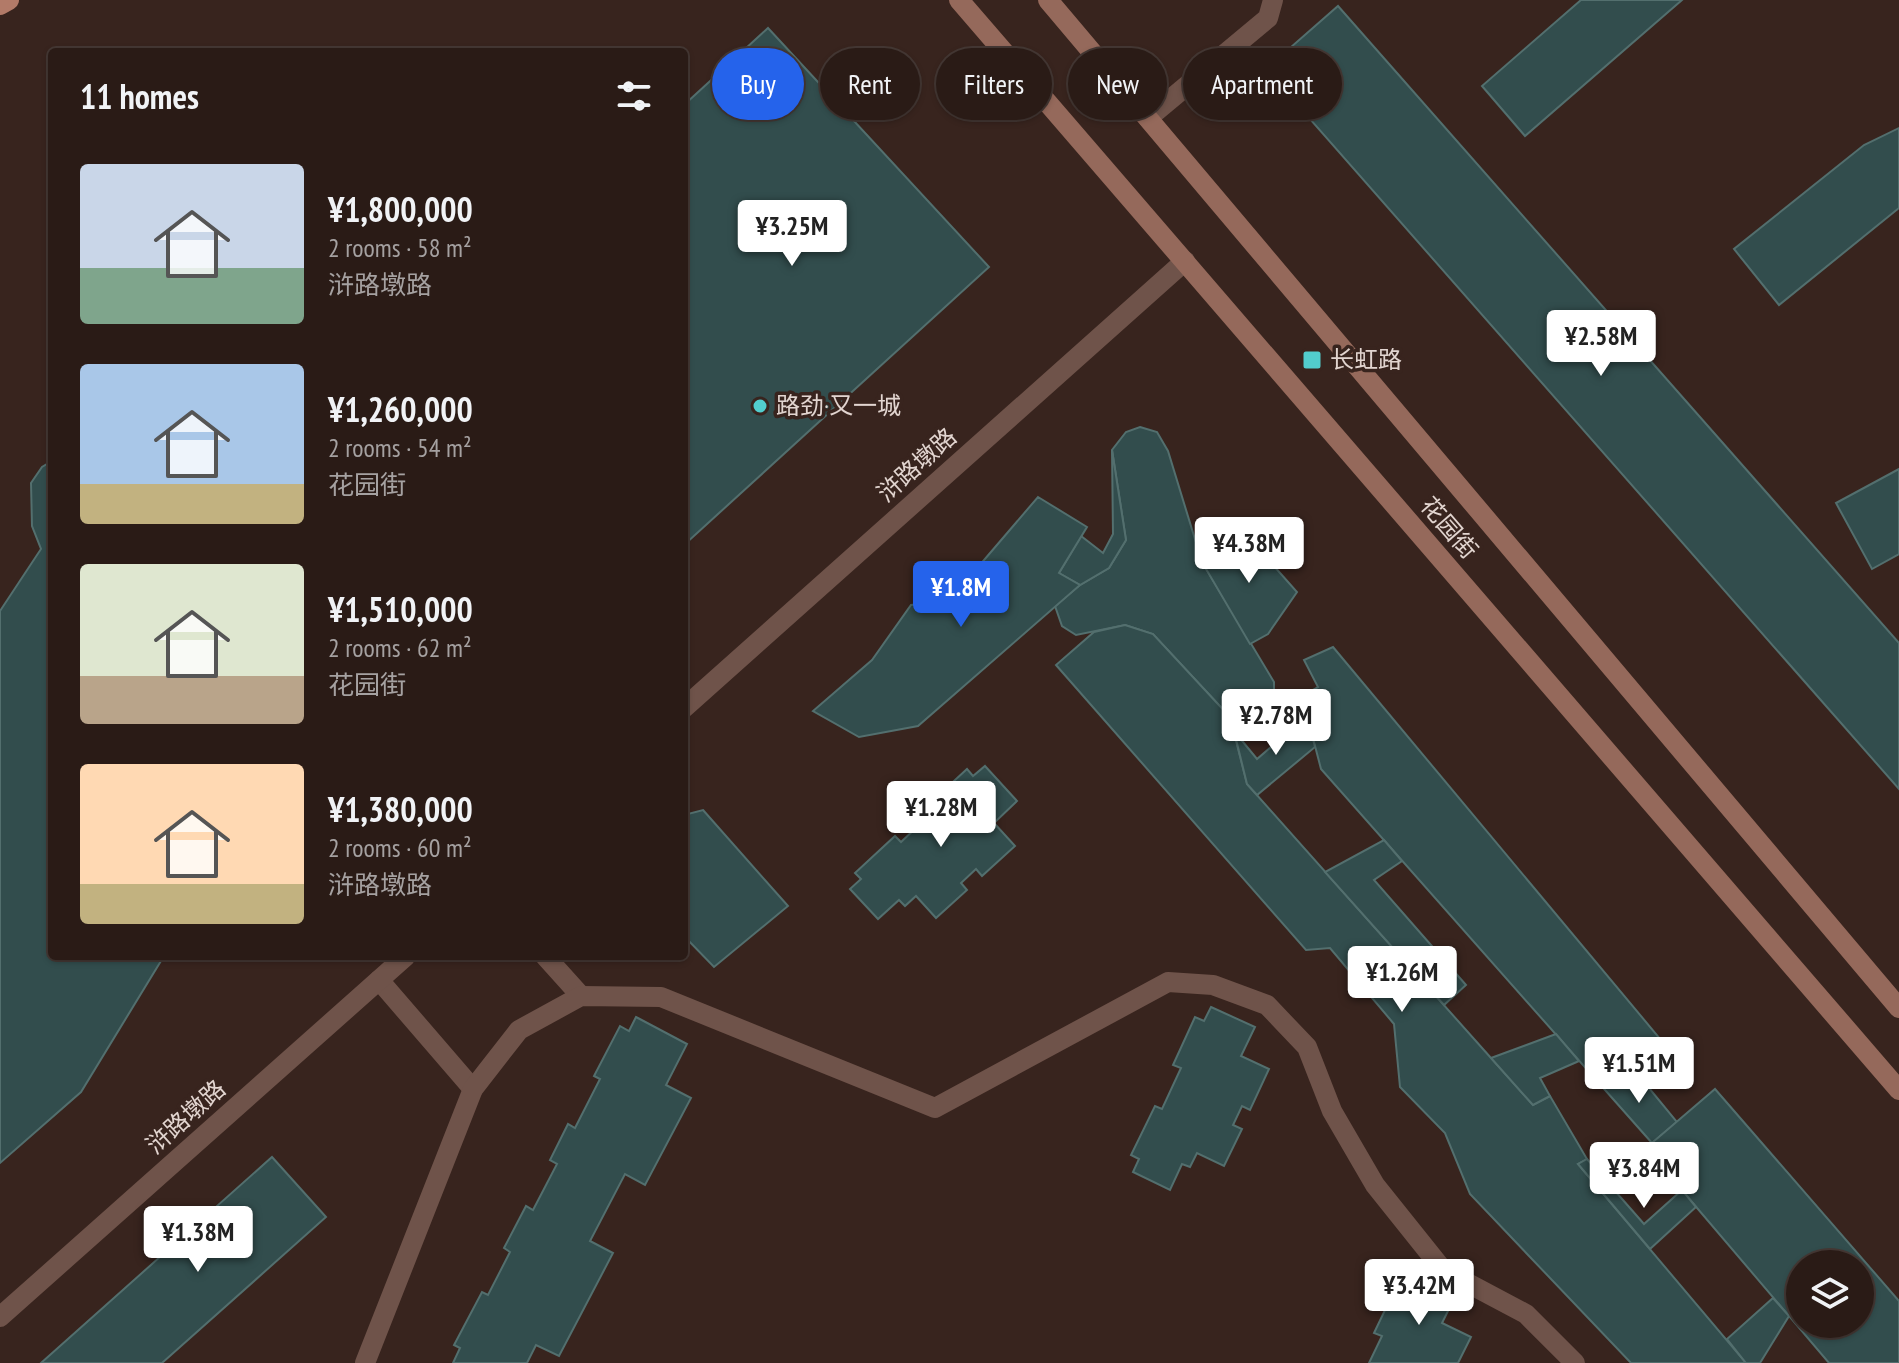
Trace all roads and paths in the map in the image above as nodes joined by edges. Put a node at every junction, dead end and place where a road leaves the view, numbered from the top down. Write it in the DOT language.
graph roads {
  1 [pos="9,0"];
  2 [pos="959,0"];
  3 [pos="1048,0"];
  4 [pos="1273,0"];
  5 [pos="0,5"];
  6 [pos="1089,48"];
  7 [pos="1167,102"];
  8 [pos="1150,120"];
  9 [pos="1185,261"];
  10 [pos="688,704"];
  11 [pos="402,960"];
  12 [pos="549,960"];
  13 [pos="379,980"];
  14 [pos="581,996"];
  15 [pos="1899,1008"];
  16 [pos="473,1089"];
  17 [pos="1899,1090"];
  18 [pos="0,1317"];
  19 [pos="365,1363"];
  20 [pos="1575,1363"];
  1 -- 5 [label="main road"];
  2 -- 9 [label="main road, 花园街"];
  3 -- 6 [label="main road, 花园街"];
  4 -- 7 [label="street"];
  8 -- 15 [label="main road, 花园街"];
  9 -- 10 [label="street, 浒路墩路"];
  9 -- 17 [label="main road, 花园街"];
  11 -- 13 [label="street, 浒路墩路"];
  12 -- 14 [label="street"];
  13 -- 16 [label="street"];
  13 -- 18 [label="street, 浒路墩路"];
  14 -- 16 [label="street"];
  14 -- 20 [label="street"];
  16 -- 19 [label="street"];
}
